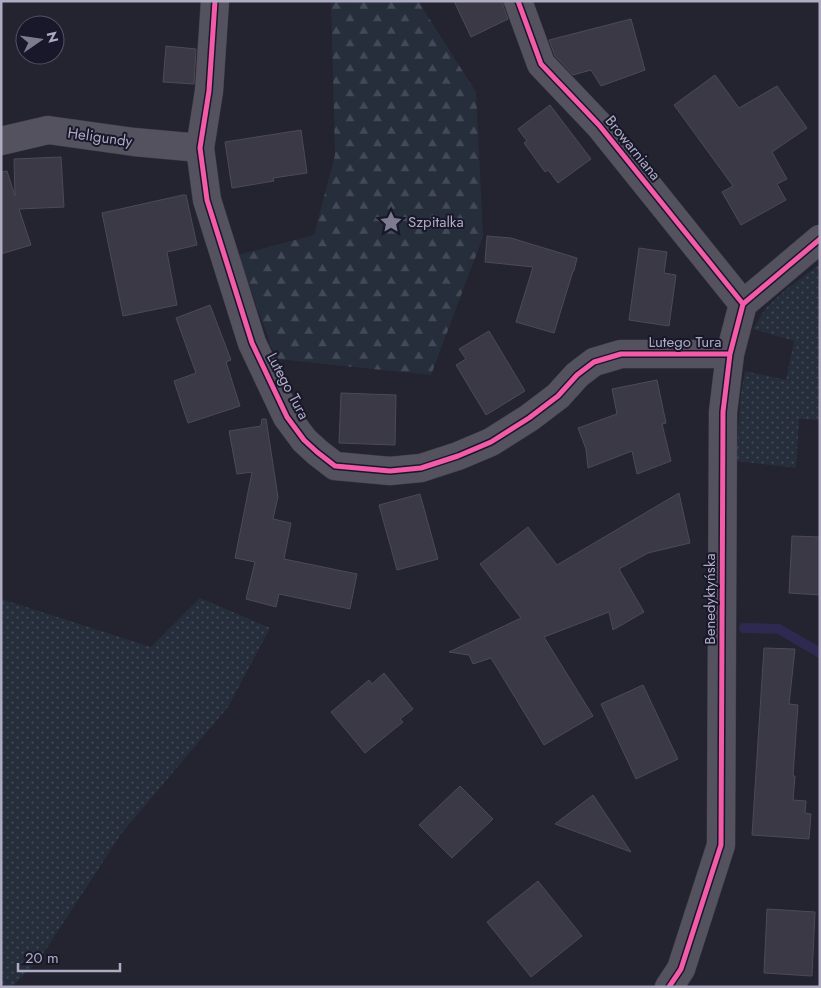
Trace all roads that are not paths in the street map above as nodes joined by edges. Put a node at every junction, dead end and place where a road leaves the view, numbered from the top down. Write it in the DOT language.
graph roads {
  1 [pos="215,1"];
  2 [pos="518,1"];
  3 [pos="1,142"];
  4 [pos="200,148"];
  5 [pos="820,239"];
  6 [pos="743,304"];
  7 [pos="730,354"];
  8 [pos="669,987"];
  1 -- 4 [label="street, Lutego Tura"];
  2 -- 6 [label="street, Browarniana"];
  3 -- 4 [label="street, Heligundy"];
  4 -- 7 [label="street, Lutego Tura"];
  5 -- 6 [label="street"];
  6 -- 7 [label="street, Benedyktyńska"];
  7 -- 8 [label="street, Benedyktyńska"];
}
